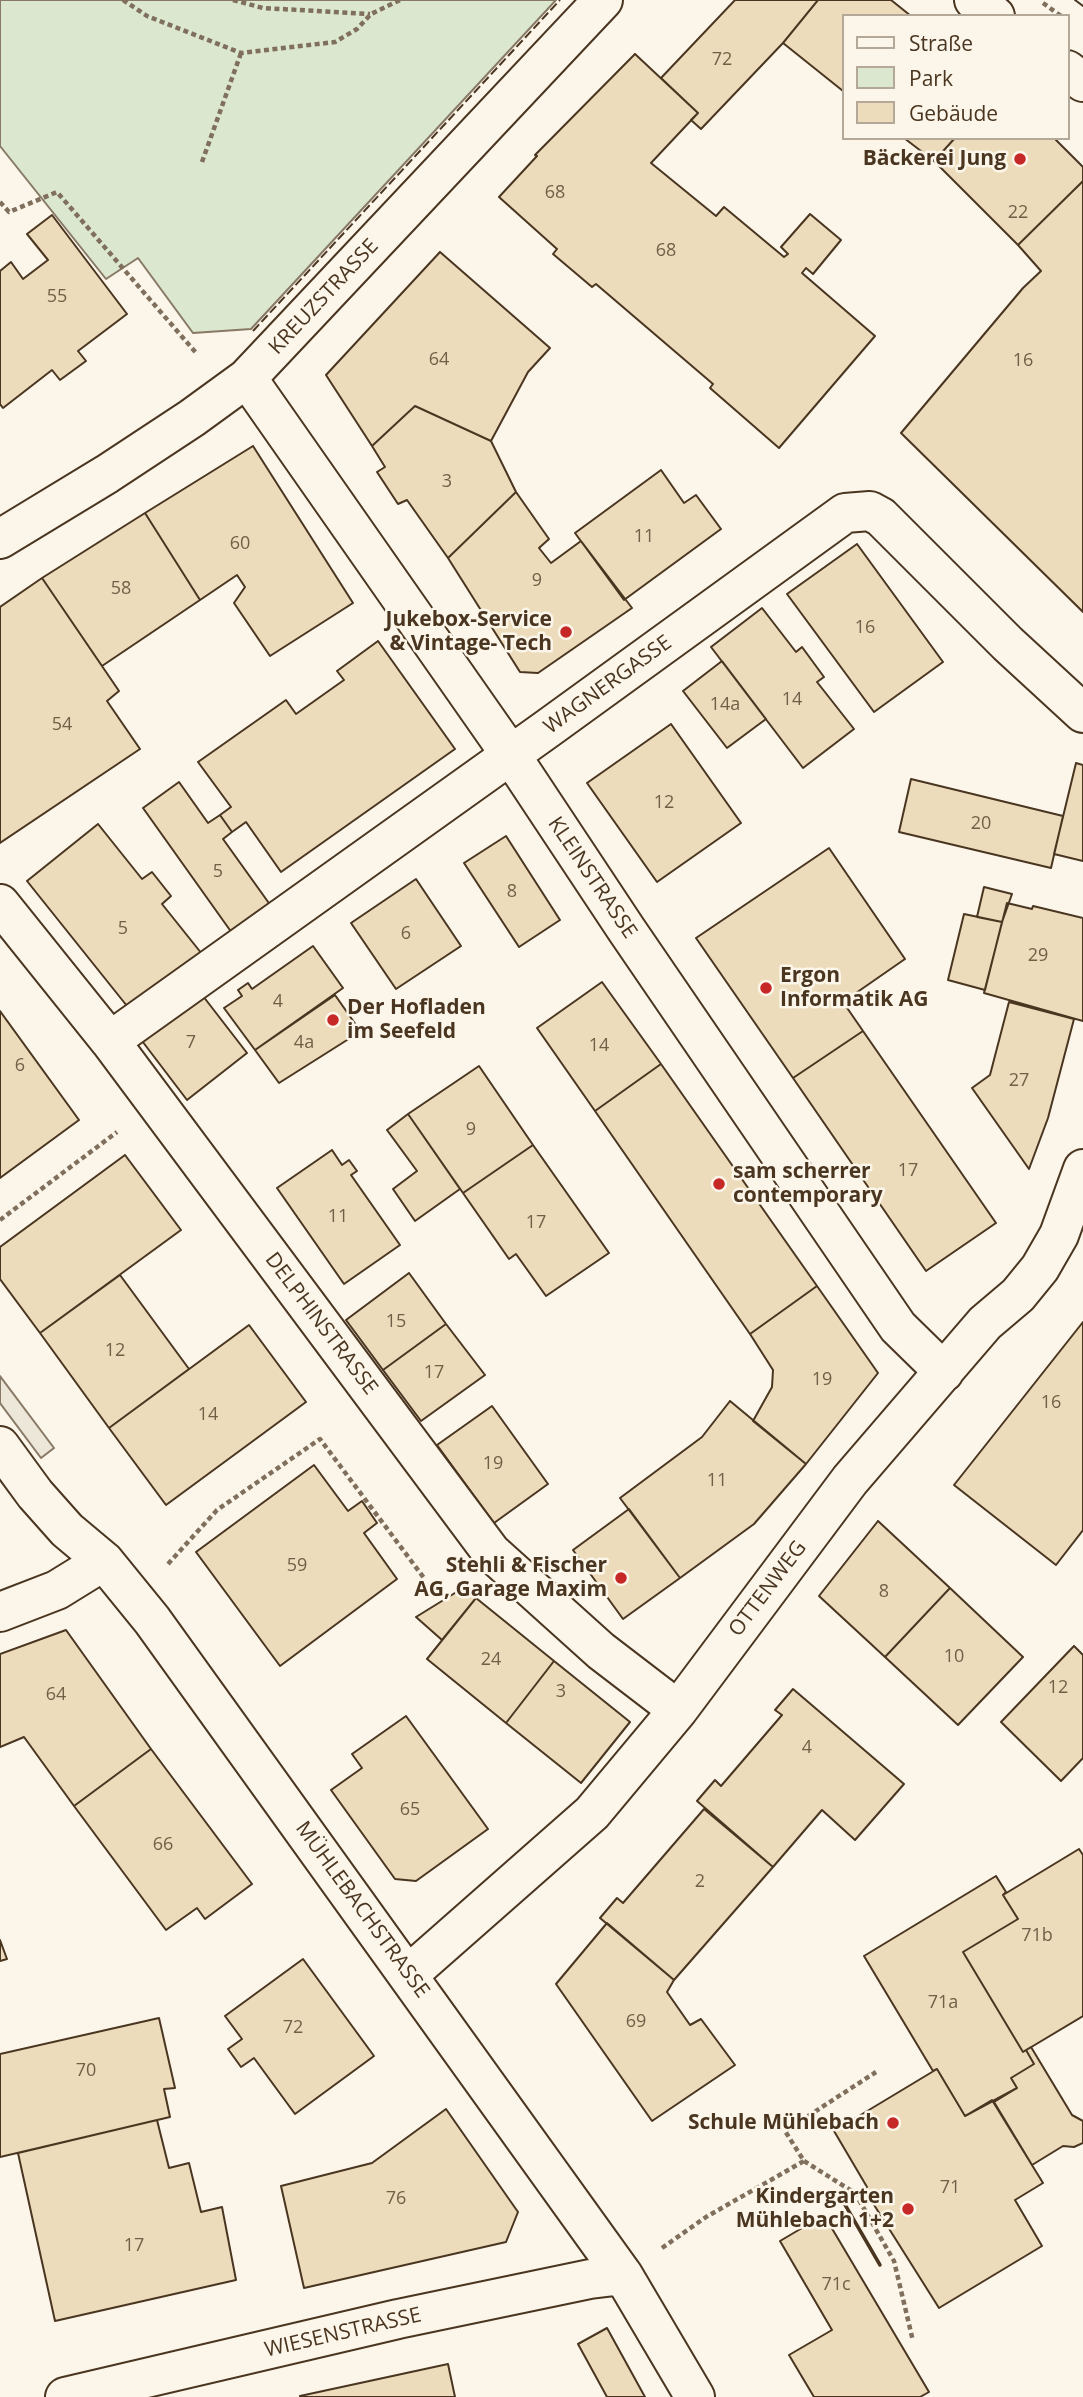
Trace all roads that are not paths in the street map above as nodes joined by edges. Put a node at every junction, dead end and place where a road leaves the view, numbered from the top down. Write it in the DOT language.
graph roads {
  1 [pos="603,0"];
  2 [pos="974,0"];
  3 [pos="992,14"];
  4 [pos="247,378"];
  5 [pos="0,539"];
  6 [pos="1083,713"];
  7 [pos="510,754"];
  8 [pos="0,904"];
  9 [pos="110,1041"];
  10 [pos="1083,1169"];
  11 [pos="944,1372"];
  12 [pos="0,1446"];
  13 [pos="104,1561"];
  14 [pos="0,1612"];
  15 [pos="678,1710"];
  16 [pos="408,1975"];
  17 [pos="623,2275"];
  18 [pos="65,2397"];
  19 [pos="695,2397"];
  1 -- 4 [label="street, KREUZSTRASSE"];
  2 -- 3 [label="street"];
  4 -- 5 [label="street, KREUZSTRASSE"];
  4 -- 7 [label="street, KLEINSTRASSE"];
  6 -- 7 [label="street, WAGNERGASSE"];
  7 -- 9 [label="street, WAGNERGASSE"];
  7 -- 11 [label="street, KLEINSTRASSE"];
  8 -- 9 [label="street, DELPHINSTRASSE"];
  9 -- 15 [label="street, DELPHINSTRASSE"];
  10 -- 11 [label="street, OTTENWEG"];
  11 -- 15 [label="street, OTTENWEG"];
  12 -- 13 [label="street, MÜHLEBACHSTRASSE"];
  13 -- 14 [label="street"];
  13 -- 16 [label="street, MÜHLEBACHSTRASSE"];
  15 -- 16 [label="street, OTTENWEG"];
  16 -- 17 [label="street, MÜHLEBACHSTRASSE"];
  17 -- 18 [label="street, WIESENSTRASSE"];
  17 -- 19 [label="street, MÜHLEBACHSTRASSE"];
}
